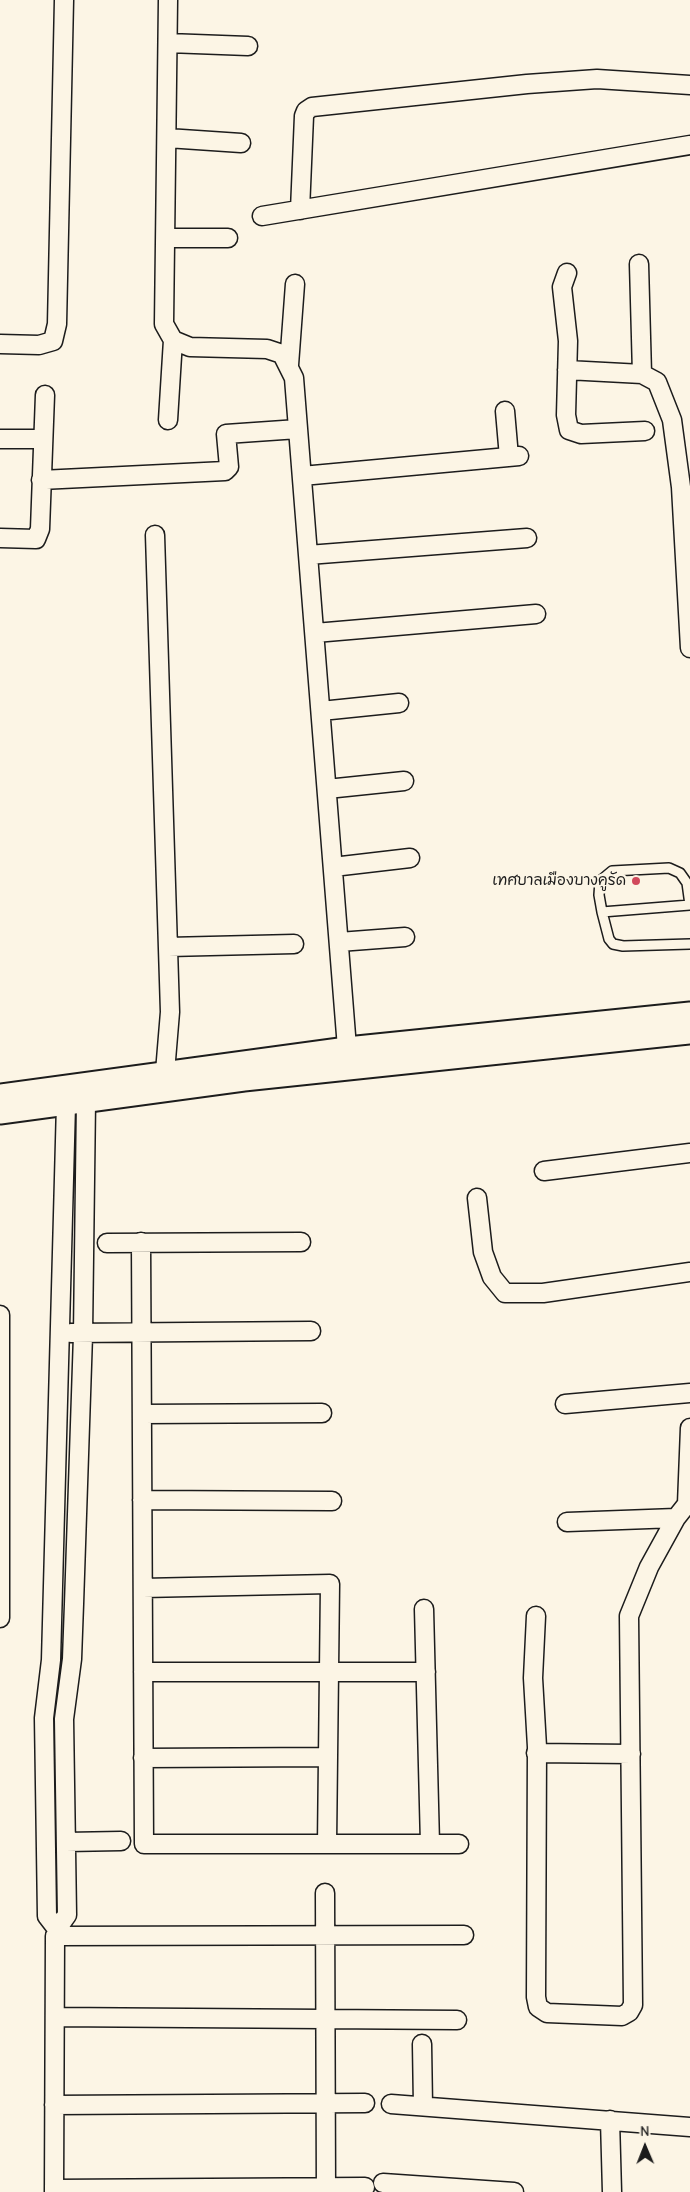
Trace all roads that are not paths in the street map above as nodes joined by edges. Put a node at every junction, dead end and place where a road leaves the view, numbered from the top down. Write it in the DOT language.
graph roads {
  1 [pos="64,0"];
  2 [pos="168,0"];
  3 [pos="168,43"];
  4 [pos="248,46"];
  5 [pos="690,86"];
  6 [pos="167,138"];
  7 [pos="241,143"];
  8 [pos="690,145"];
  9 [pos="300,210"];
  10 [pos="262,216"];
  11 [pos="166,238"];
  12 [pos="228,238"];
  13 [pos="639,264"];
  14 [pos="567,273"];
  15 [pos="295,284"];
  16 [pos="173,340"];
  17 [pos="0,344"];
  18 [pos="289,365"];
  19 [pos="567,370"];
  20 [pos="642,374"];
  21 [pos="45,395"];
  22 [pos="505,411"];
  23 [pos="168,420"];
  24 [pos="298,429"];
  25 [pos="645,431"];
  26 [pos="0,439"];
  27 [pos="43,439"];
  28 [pos="302,476"];
  29 [pos="41,480"];
  30 [pos="155,535"];
  31 [pos="0,538"];
  32 [pos="527,538"];
  33 [pos="308,555"];
  34 [pos="536,614"];
  35 [pos="314,633"];
  36 [pos="690,648"];
  37 [pos="399,703"];
  38 [pos="321,711"];
  39 [pos="404,781"];
  40 [pos="327,790"];
  41 [pos="410,858"];
  42 [pos="333,867"];
  43 [pos="690,905"];
  44 [pos="602,912"];
  45 [pos="405,937"];
  46 [pos="339,942"];
  47 [pos="294,944"];
  48 [pos="690,944"];
  49 [pos="168,948"];
  50 [pos="690,1013"];
  51 [pos="690,1033"];
  52 [pos="348,1058"];
  53 [pos="165,1072"];
  54 [pos="0,1095"];
  55 [pos="76,1103"];
  56 [pos="0,1113"];
  57 [pos="690,1153"];
  58 [pos="544,1171"];
  59 [pos="477,1198"];
  60 [pos="141,1242"];
  61 [pos="301,1242"];
  62 [pos="107,1243"];
  63 [pos="690,1272"];
  64 [pos="0,1315"];
  65 [pos="311,1331"];
  66 [pos="141,1332"];
  67 [pos="60,1333"];
  68 [pos="83,1333"];
  69 [pos="690,1393"];
  70 [pos="565,1404"];
  71 [pos="142,1414"];
  72 [pos="322,1414"];
  73 [pos="690,1428"];
  74 [pos="142,1500"];
  75 [pos="332,1501"];
  76 [pos="689,1504"];
  77 [pos="676,1518"];
  78 [pos="567,1522"];
  79 [pos="53,1564"];
  80 [pos="76,1564"];
  81 [pos="143,1588"];
  82 [pos="52,1603"];
  83 [pos="74,1604"];
  84 [pos="424,1608"];
  85 [pos="536,1616"];
  86 [pos="0,1618"];
  87 [pos="143,1672"];
  88 [pos="329,1672"];
  89 [pos="426,1672"];
  90 [pos="536,1753"];
  91 [pos="631,1754"];
  92 [pos="328,1757"];
  93 [pos="143,1758"];
  94 [pos="121,1841"];
  95 [pos="66,1842"];
  96 [pos="328,1844"];
  97 [pos="430,1844"];
  98 [pos="459,1844"];
  99 [pos="325,1893"];
  100 [pos="56,1932"];
  101 [pos="325,1935"];
  102 [pos="464,1935"];
  103 [pos="55,2017"];
  104 [pos="325,2019"];
  105 [pos="457,2020"];
  106 [pos="422,2044"];
  107 [pos="326,2103"];
  108 [pos="365,2103"];
  109 [pos="391,2104"];
  110 [pos="54,2105"];
  111 [pos="423,2106"];
  112 [pos="610,2120"];
  113 [pos="690,2127"];
  114 [pos="383,2183"];
  115 [pos="365,2187"];
  116 [pos="54,2190"];
  117 [pos="326,2190"];
  118 [pos="514,2192"];
  119 [pos="612,2192"];
  1 -- 17 [label="street"];
  2 -- 3 [label="street"];
  3 -- 4 [label="street"];
  3 -- 6 [label="street"];
  5 -- 9 [label="street"];
  6 -- 7 [label="street"];
  6 -- 11 [label="street"];
  8 -- 9 [label="street"];
  9 -- 10 [label="street"];
  11 -- 12 [label="street"];
  11 -- 16 [label="street"];
  13 -- 20 [label="street"];
  14 -- 19 [label="street"];
  15 -- 18 [label="street"];
  16 -- 18 [label="street"];
  16 -- 23 [label="street"];
  18 -- 24 [label="street"];
  19 -- 20 [label="street"];
  19 -- 25 [label="street"];
  20 -- 36 [label="street"];
  21 -- 27 [label="street"];
  22 -- 28 [label="street"];
  24 -- 28 [label="street"];
  24 -- 29 [label="street"];
  26 -- 27 [label="street"];
  27 -- 29 [label="street"];
  28 -- 33 [label="street"];
  29 -- 31 [label="street"];
  30 -- 49 [label="street"];
  32 -- 33 [label="street"];
  33 -- 35 [label="street"];
  34 -- 35 [label="street"];
  35 -- 38 [label="street"];
  37 -- 38 [label="street"];
  38 -- 40 [label="street"];
  39 -- 40 [label="street"];
  40 -- 42 [label="street"];
  41 -- 42 [label="street"];
  42 -- 46 [label="street"];
  43 -- 44 [label="lane"];
  43 -- 44 [label="lane"];
  44 -- 48 [label="lane"];
  45 -- 46 [label="street"];
  46 -- 52 [label="street"];
  47 -- 49 [label="street"];
  49 -- 53 [label="street"];
  50 -- 52 [label="street"];
  51 -- 52 [label="street"];
  52 -- 53 [label="street"];
  52 -- 55 [label="street"];
  53 -- 54 [label="street"];
  55 -- 56 [label="street"];
  55 -- 67 [label="street"];
  55 -- 68 [label="street"];
  57 -- 58 [label="street"];
  59 -- 63 [label="street"];
  60 -- 61 [label="street"];
  60 -- 62 [label="street"];
  60 -- 66 [label="street"];
  64 -- 86 [label="street"];
  65 -- 66 [label="street"];
  66 -- 68 [label="street"];
  66 -- 71 [label="street"];
  67 -- 68 [label="street"];
  67 -- 79 [label="street"];
  68 -- 80 [label="street"];
  69 -- 70 [label="street"];
  71 -- 72 [label="street"];
  71 -- 74 [label="street"];
  73 -- 76 [label="street"];
  74 -- 75 [label="street"];
  74 -- 81 [label="street"];
  76 -- 77 [label="street"];
  77 -- 78 [label="street"];
  77 -- 91 [label="street"];
  79 -- 80 [label="street"];
  79 -- 82 [label="street"];
  80 -- 83 [label="street"];
  81 -- 87 [label="street"];
  81 -- 88 [label="street"];
  82 -- 83 [label="street"];
  82 -- 100 [label="street"];
  83 -- 95 [label="street"];
  84 -- 89 [label="street"];
  85 -- 90 [label="street"];
  87 -- 88 [label="street"];
  87 -- 93 [label="street"];
  88 -- 89 [label="street"];
  88 -- 92 [label="street"];
  89 -- 97 [label="street"];
  90 -- 91 [label="street"];
  90 -- 91 [label="street"];
  92 -- 93 [label="street"];
  92 -- 96 [label="street"];
  93 -- 96 [label="street"];
  94 -- 95 [label="street"];
  95 -- 100 [label="street"];
  96 -- 97 [label="street"];
  97 -- 98 [label="street"];
  99 -- 101 [label="street"];
  100 -- 101 [label="street"];
  100 -- 103 [label="street"];
  101 -- 102 [label="street"];
  101 -- 104 [label="street"];
  103 -- 104 [label="street"];
  103 -- 110 [label="street"];
  104 -- 105 [label="street"];
  104 -- 107 [label="street"];
  106 -- 111 [label="street"];
  107 -- 108 [label="street"];
  107 -- 110 [label="street"];
  107 -- 117 [label="street"];
  109 -- 111 [label="street"];
  110 -- 116 [label="street"];
  111 -- 112 [label="street"];
  112 -- 113 [label="street"];
  112 -- 119 [label="street"];
  114 -- 118 [label="street"];
  115 -- 117 [label="street"];
  116 -- 117 [label="street"];
}
